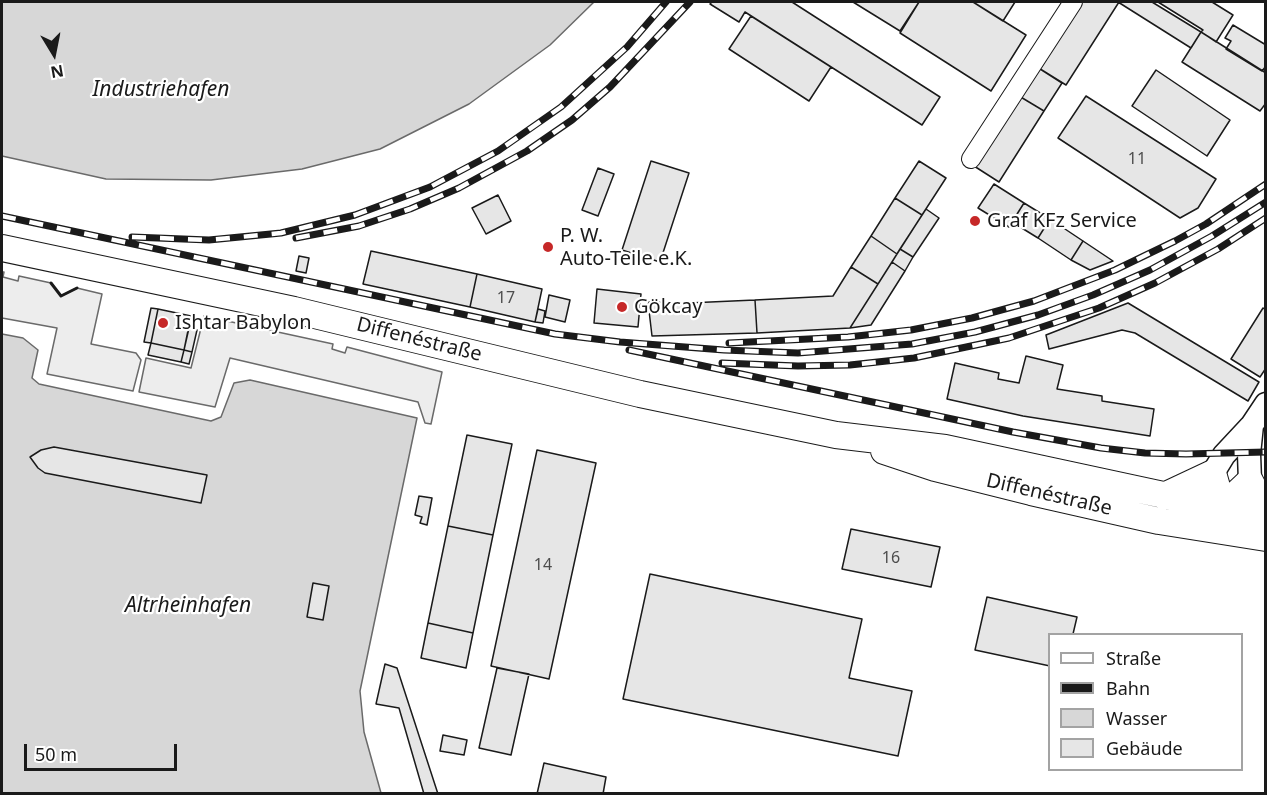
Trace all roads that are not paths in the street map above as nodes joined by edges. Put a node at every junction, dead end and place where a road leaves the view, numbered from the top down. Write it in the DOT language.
graph roads {
  1 [pos="1073,2"];
  2 [pos="971,159"];
  3 [pos="2,248"];
  4 [pos="1266,404"];
  5 [pos="1252,425"];
  6 [pos="836,435"];
  7 [pos="1213,473"];
  8 [pos="1250,482"];
  9 [pos="1164,496"];
  10 [pos="1222,508"];
  11 [pos="1266,512"];
  12 [pos="1266,517"];
  13 [pos="1199,528"];
  14 [pos="1231,532"];
  15 [pos="1266,538"];
  1 -- 2 [label="street"];
  3 -- 6 [label="main road, Diffenéstraße"];
  4 -- 5 [label="street"];
  5 -- 7 [label="street"];
  5 -- 8 [label="street"];
  6 -- 9 [label="main road, Diffenéstraße"];
  6 -- 13 [label="main road, Diffenéstraße"];
  7 -- 9 [label="main road"];
  7 -- 10 [label="main road"];
  8 -- 10 [label="main road"];
  8 -- 11 [label="main road"];
  9 -- 10 [label="main road, Diffenéstraße"];
  10 -- 12 [label="main road, Diffenéstraße"];
  10 -- 13 [label="main road"];
  10 -- 14 [label="main road"];
  13 -- 14 [label="main road, Diffenéstraße"];
  14 -- 15 [label="main road, Diffenéstraße"];
}
